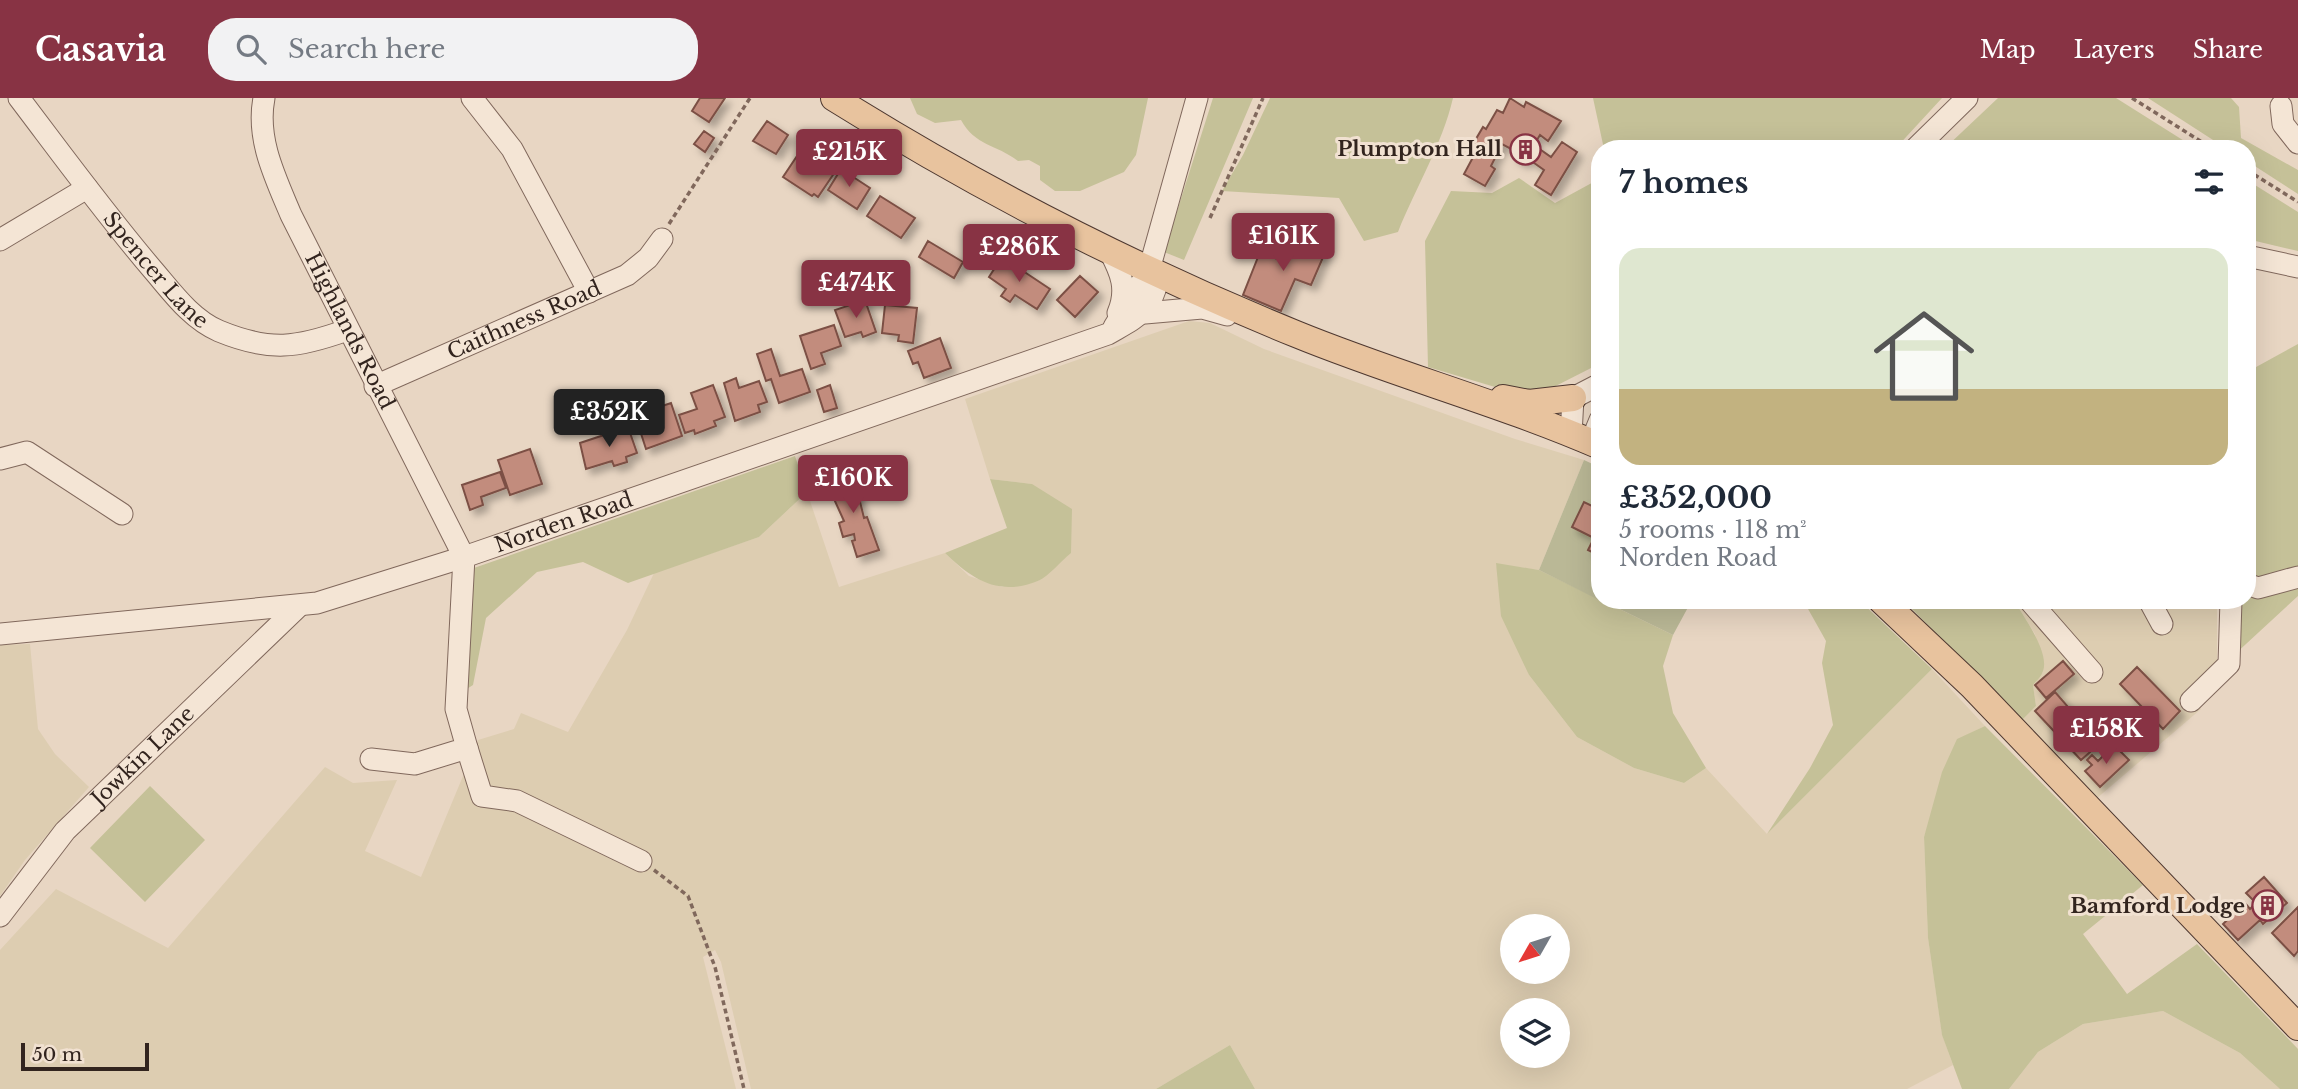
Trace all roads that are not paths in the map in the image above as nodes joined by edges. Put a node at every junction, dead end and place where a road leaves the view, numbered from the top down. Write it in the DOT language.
graph roads {
  1 [pos="19,98"];
  2 [pos="264,98"];
  3 [pos="472,98"];
  4 [pos="834,98"];
  5 [pos="1198,98"];
  6 [pos="1968,98"];
  7 [pos="2281,106"];
  8 [pos="1924,140"];
  9 [pos="2298,143"];
  10 [pos="87,188"];
  11 [pos="662,239"];
  12 [pos="0,240"];
  13 [pos="1110,252"];
  14 [pos="2256,258"];
  15 [pos="2298,267"];
  16 [pos="1154,272"];
  17 [pos="589,292"];
  18 [pos="1144,313"];
  19 [pos="347,330"];
  20 [pos="1293,333"];
  21 [pos="1108,334"];
  22 [pos="1403,375"];
  23 [pos="375,386"];
  24 [pos="1591,388"];
  25 [pos="1573,397"];
  26 [pos="1590,436"];
  27 [pos="0,458"];
  28 [pos="122,514"];
  29 [pos="464,557"];
  30 [pos="2298,577"];
  31 [pos="2256,587"];
  32 [pos="299,607"];
  33 [pos="1890,609"];
  34 [pos="2037,609"];
  35 [pos="2154,609"];
  36 [pos="2231,609"];
  37 [pos="2162,624"];
  38 [pos="0,634"];
  39 [pos="2092,672"];
  40 [pos="2191,701"];
  41 [pos="467,748"];
  42 [pos="371,759"];
  43 [pos="641,861"];
  44 [pos="0,916"];
  45 [pos="2298,1027"];
  1 -- 10 [label="street, Spencer Lane"];
  2 -- 19 [label="street, Highlands Road"];
  3 -- 17 [label="street"];
  4 -- 13 [label="main road"];
  5 -- 16 [label="street"];
  6 -- 8 [label="street"];
  7 -- 9 [label="street"];
  10 -- 12 [label="street"];
  10 -- 19 [label="street, Spencer Lane"];
  11 -- 17 [label="street, Caithness Road"];
  13 -- 16 [label="main road"];
  13 -- 21 [label="street"];
  14 -- 15 [label="street"];
  16 -- 18 [label="street"];
  16 -- 20 [label="main road"];
  16 -- 21 [label="street"];
  17 -- 23 [label="street, Caithness Road"];
  18 -- 20 [label="street"];
  18 -- 21 [label="street, Norden Road"];
  19 -- 23 [label="street, Highlands Road"];
  20 -- 22 [label="main road"];
  21 -- 29 [label="street, Norden Road"];
  22 -- 25 [label="main road"];
  22 -- 26 [label="main road"];
  23 -- 29 [label="street, Highlands Road"];
  24 -- 25 [label="street"];
  25 -- 26 [label="street"];
  27 -- 28 [label="street"];
  29 -- 32 [label="street, Norden Road"];
  29 -- 41 [label="street"];
  30 -- 31 [label="street"];
  32 -- 38 [label="street, Norden Road"];
  32 -- 44 [label="street, Jowkin Lane"];
  33 -- 45 [label="main road"];
  34 -- 39 [label="street"];
  35 -- 37 [label="street"];
  36 -- 40 [label="street"];
  41 -- 42 [label="street"];
  41 -- 43 [label="street"];
}
